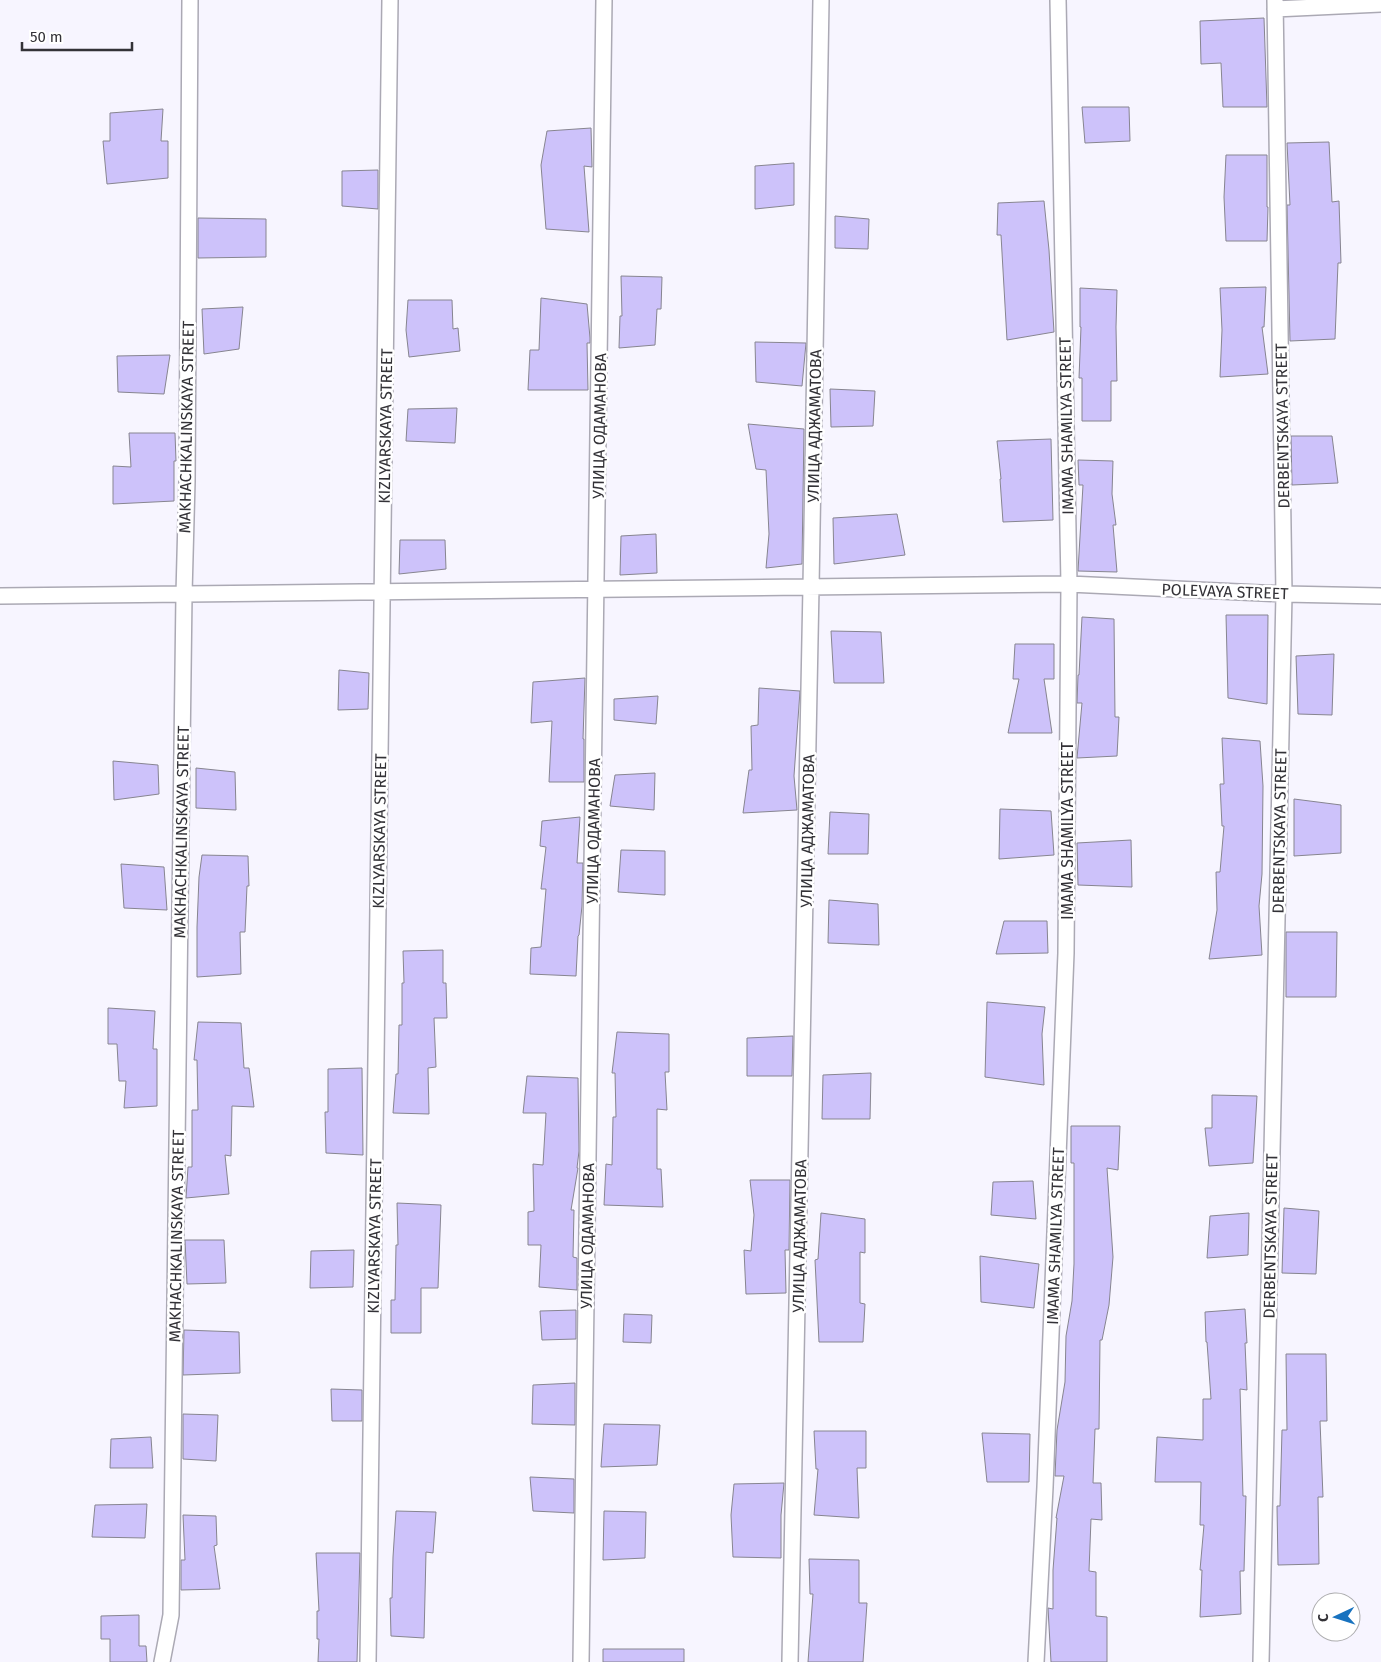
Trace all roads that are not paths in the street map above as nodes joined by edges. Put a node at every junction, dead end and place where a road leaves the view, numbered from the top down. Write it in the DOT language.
graph roads {
  1 [pos="190,0"];
  2 [pos="390,0"];
  3 [pos="604,0"];
  4 [pos="821,0"];
  5 [pos="1058,0"];
  6 [pos="1381,4"];
  7 [pos="1275,5"];
  8 [pos="1069,584"];
  9 [pos="812,587"];
  10 [pos="597,589"];
  11 [pos="382,591"];
  12 [pos="184,594"];
  13 [pos="1284,594"];
  14 [pos="0,596"];
  15 [pos="1381,596"];
  16 [pos="162,1662"];
  17 [pos="368,1662"];
  18 [pos="581,1662"];
  19 [pos="790,1662"];
  20 [pos="1036,1662"];
  21 [pos="1260,1662"];
  1 -- 12 [label="street, MAKHACHKALINSKAYA STREET"];
  2 -- 11 [label="street, KIZLYARSKAYA STREET"];
  3 -- 10 [label="street, УЛИЦА ОДАМАНОВА"];
  4 -- 9 [label="street, УЛИЦА АДЖАМАТОВА"];
  5 -- 8 [label="street, IMAMA SHAMILYA STREET"];
  6 -- 7 [label="street"];
  7 -- 13 [label="street, DERBENTSKAYA STREET"];
  8 -- 9 [label="street, POLEVAYA STREET"];
  8 -- 13 [label="street, POLEVAYA STREET"];
  8 -- 20 [label="street, IMAMA SHAMILYA STREET"];
  9 -- 10 [label="street, POLEVAYA STREET"];
  9 -- 19 [label="street, УЛИЦА АДЖАМАТОВА"];
  10 -- 11 [label="street, POLEVAYA STREET"];
  10 -- 18 [label="street, УЛИЦА ОДАМАНОВА"];
  11 -- 12 [label="street, POLEVAYA STREET"];
  11 -- 17 [label="street, KIZLYARSKAYA STREET"];
  12 -- 14 [label="street, POLEVAYA STREET"];
  12 -- 16 [label="street, MAKHACHKALINSKAYA STREET"];
  13 -- 15 [label="street, POLEVAYA STREET"];
  13 -- 21 [label="street, DERBENTSKAYA STREET"];
}
